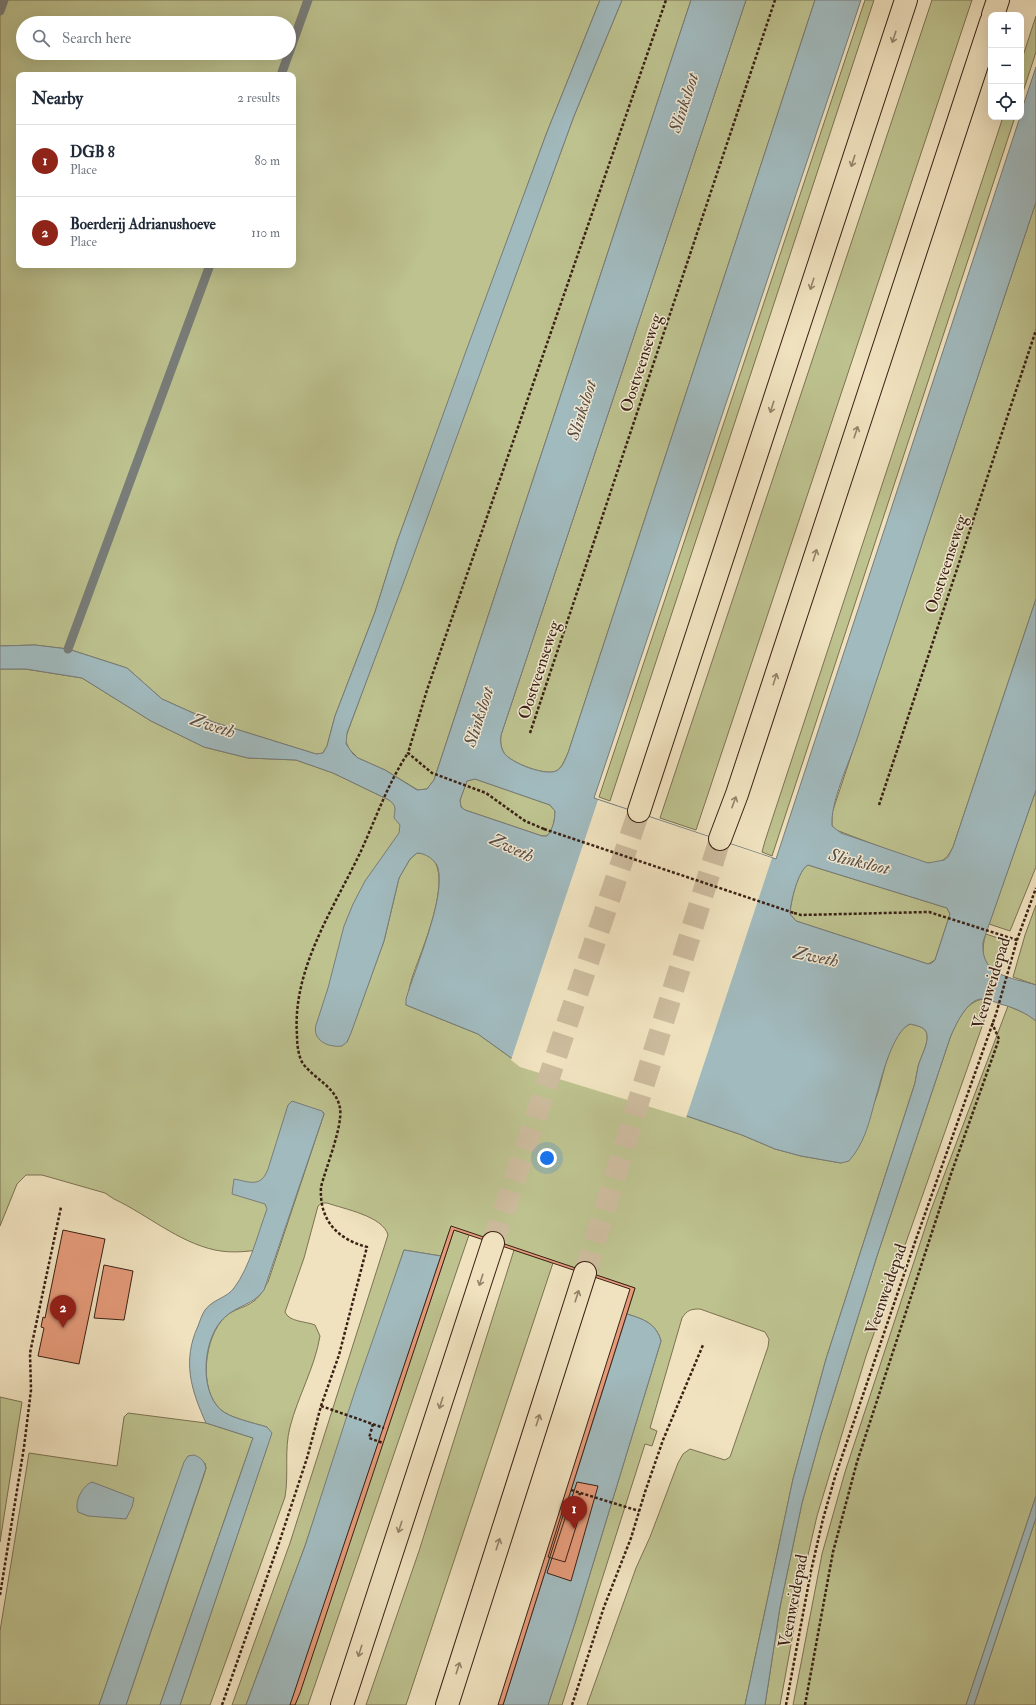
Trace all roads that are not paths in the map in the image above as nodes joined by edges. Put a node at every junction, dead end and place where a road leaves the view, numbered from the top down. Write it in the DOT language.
graph roads {
  1 [pos="906,0"];
  2 [pos="998,0"];
  3 [pos="994,12"];
  4 [pos="988,31"];
  5 [pos="638,811"];
  6 [pos="720,839"];
  7 [pos="493,1243"];
  8 [pos="585,1273"];
  9 [pos="342,1705"];
  10 [pos="446,1705"];
  1 -- 5 [label="highway, one-way"];
  2 -- 3 [label="highway"];
  6 -- 4 [label="highway, one-way"];
  7 -- 9 [label="highway, one-way"];
  10 -- 8 [label="highway, one-way"];
}
